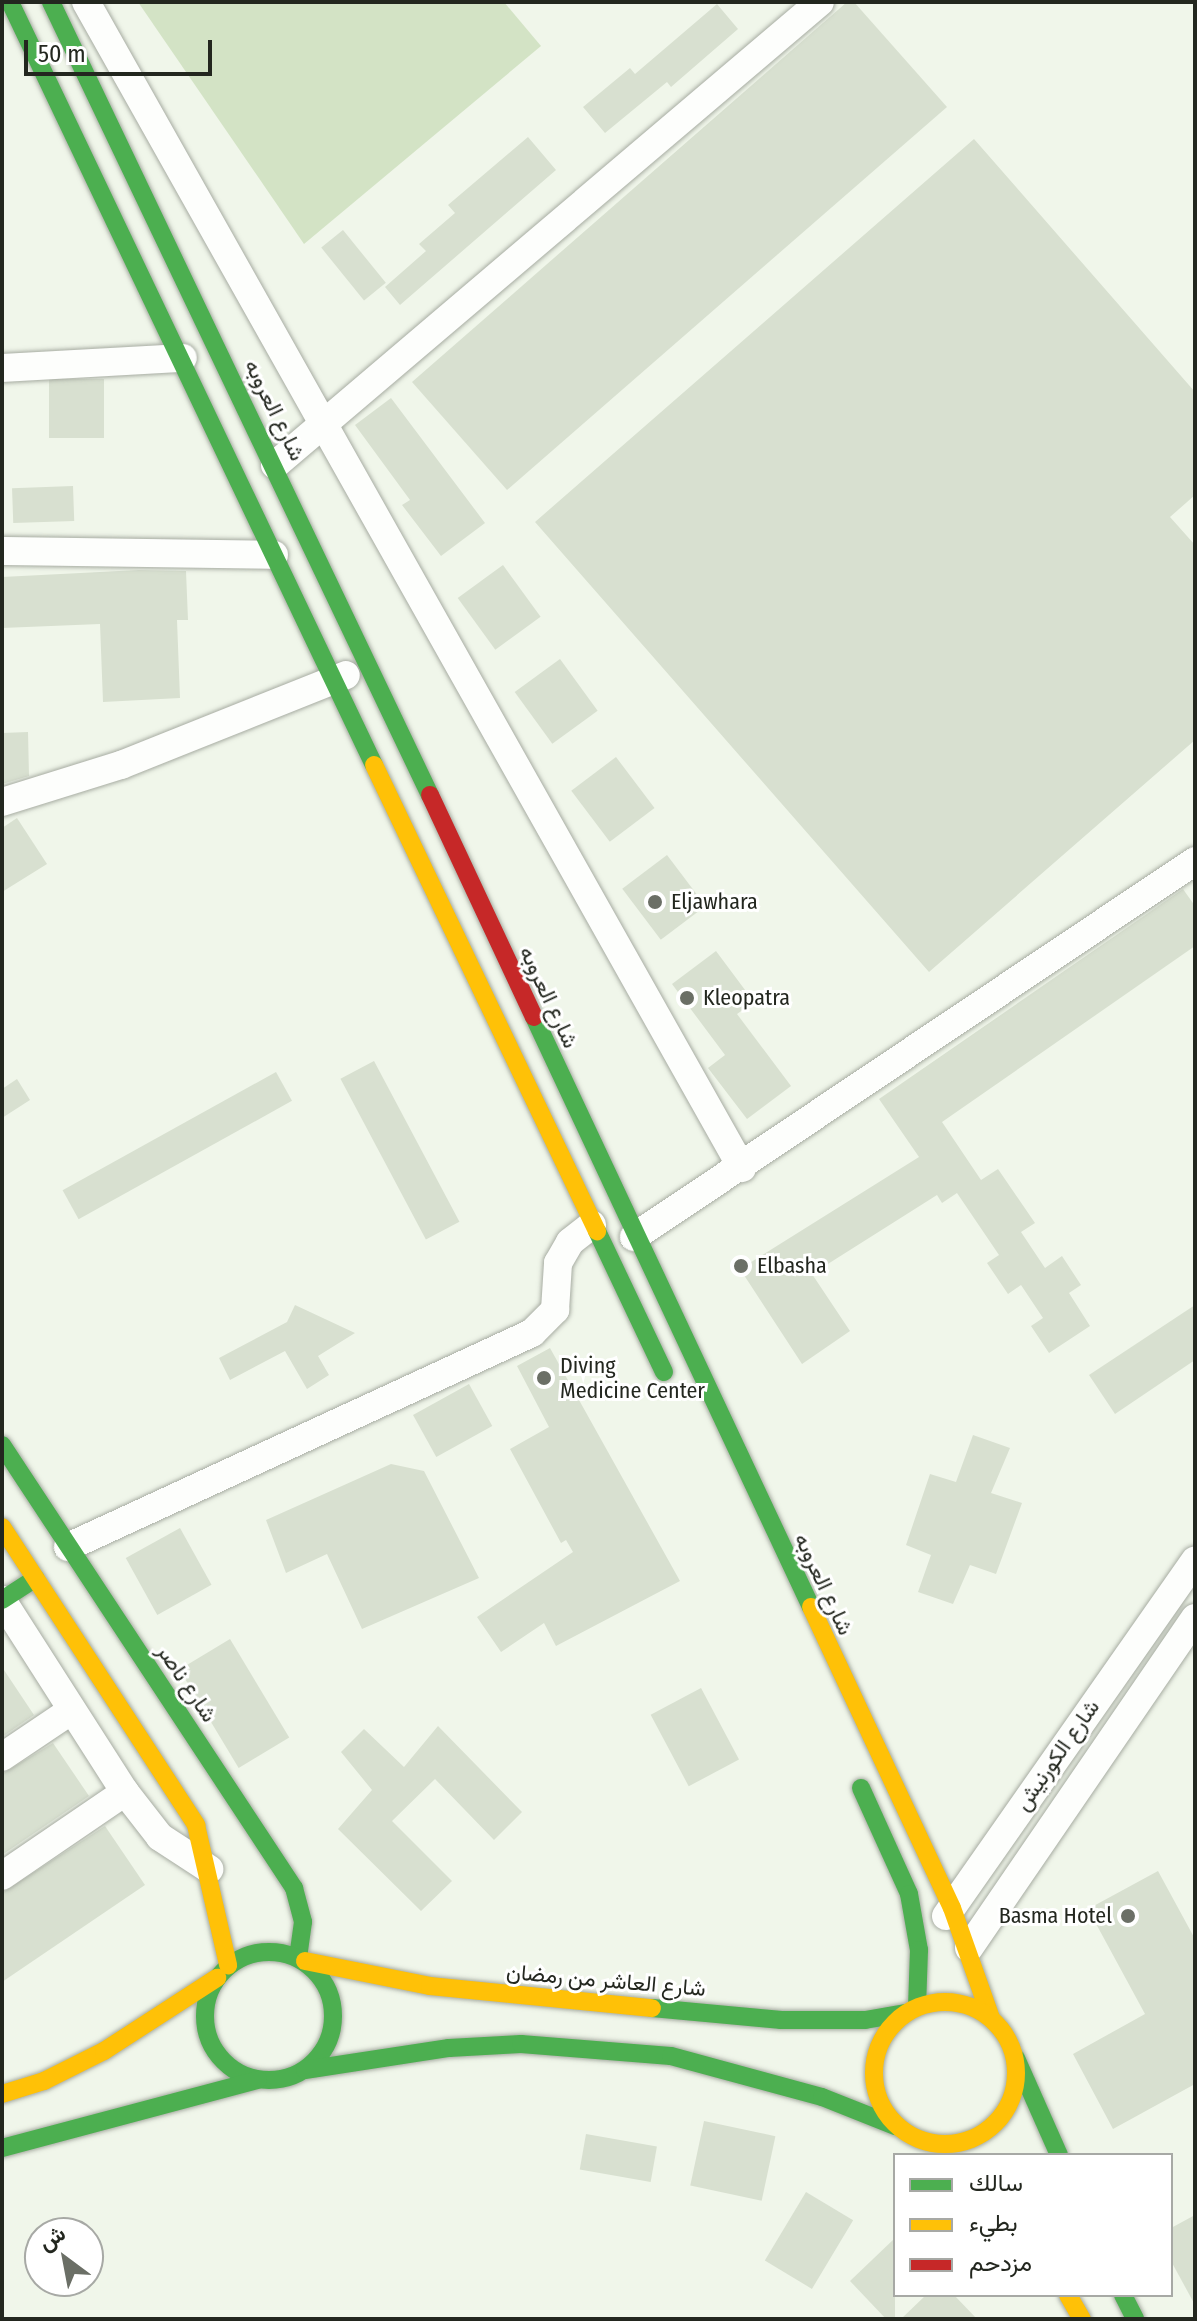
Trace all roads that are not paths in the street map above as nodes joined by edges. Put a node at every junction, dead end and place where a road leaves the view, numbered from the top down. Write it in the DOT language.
graph roads {
  1 [pos="10,2"];
  2 [pos="51,2"];
  3 [pos="86,2"];
  4 [pos="820,2"];
  5 [pos="213,223"];
  6 [pos="170,247"];
  7 [pos="201,311"];
  8 [pos="169,329"];
  9 [pos="183,358"];
  10 [pos="2,368"];
  11 [pos="324,424"];
  12 [pos="275,465"];
  13 [pos="2,551"];
  14 [pos="274,555"];
  15 [pos="367,665"];
  16 [pos="333,682"];
  17 [pos="2,802"];
  18 [pos="1195,861"];
  19 [pos="742,1168"];
  20 [pos="592,1225"];
  21 [pos="634,1237"];
  22 [pos="677,1397"];
  23 [pos="2,1445"];
  24 [pos="2,1527"];
  25 [pos="68,1547"];
  26 [pos="1195,1560"];
  27 [pos="36,1578"];
  28 [pos="2,1600"];
  29 [pos="1195,1618"];
  30 [pos="12,1639"];
  31 [pos="72,1710"];
  32 [pos="2,1757"];
  33 [pos="853,1770"];
  34 [pos="125,1792"];
  35 [pos="209,1870"];
  36 [pos="2,1875"];
  37 [pos="952,1908"];
  38 [pos="969,1948"];
  39 [pos="919,1950"];
  40 [pos="301,1959"];
  41 [pos="223,1972"];
  42 [pos="911,2010"];
  43 [pos="991,2018"];
  44 [pos="1015,2056"];
  45 [pos="305,2070"];
  46 [pos="258,2080"];
  47 [pos="2,2094"];
  48 [pos="895,2126"];
  49 [pos="915,2139"];
  50 [pos="2,2148"];
  51 [pos="932,2153"];
  52 [pos="1058,2153"];
  53 [pos="1069,2297"];
  54 [pos="1124,2297"];
  55 [pos="1082,2319"];
  56 [pos="1135,2319"];
  1 -- 8 [label="main road"];
  2 -- 6 [label="main road, شارع العروبه"];
  3 -- 5 [label="street"];
  4 -- 11 [label="street"];
  5 -- 6 [label="street"];
  5 -- 11 [label="street"];
  6 -- 7 [label="main road, شارع العروبه"];
  7 -- 8 [label="main road"];
  7 -- 12 [label="main road, شارع العروبه"];
  8 -- 9 [label="main road"];
  9 -- 10 [label="street"];
  9 -- 14 [label="main road"];
  11 -- 12 [label="street"];
  11 -- 19 [label="street"];
  12 -- 15 [label="main road, شارع العروبه"];
  13 -- 14 [label="street"];
  14 -- 16 [label="main road"];
  15 -- 16 [label="street"];
  15 -- 21 [label="main road, شارع العروبه"];
  16 -- 17 [label="street"];
  16 -- 20 [label="main road"];
  18 -- 19 [label="street"];
  19 -- 21 [label="street"];
  20 -- 22 [label="main road"];
  20 -- 25 [label="street"];
  21 -- 37 [label="main road, شارع العروبه"];
  23 -- 25 [label="main road, شارع ناصر"];
  24 -- 27 [label="main road"];
  25 -- 40 [label="main road, شارع ناصر"];
  26 -- 37 [label="street, شارع الكورنيش"];
  27 -- 28 [label="main road"];
  27 -- 35 [label="main road"];
  28 -- 30 [label="street"];
  29 -- 38 [label="street, شارع الكورنيش"];
  30 -- 31 [label="street"];
  31 -- 32 [label="street"];
  31 -- 34 [label="street"];
  33 -- 39 [label="main road"];
  34 -- 35 [label="street"];
  34 -- 36 [label="street"];
  35 -- 41 [label="main road"];
  37 -- 38 [label="main road, شارع العروبه"];
  37 -- 39 [label="street, شارع الكورنيش"];
  38 -- 43 [label="main road, شارع العروبه"];
  39 -- 42 [label="main road"];
  40 -- 41 [label="main road"];
  40 -- 42 [label="main road, شارع العاشر من رمضان"];
  40 -- 45 [label="main road"];
  41 -- 46 [label="main road"];
  41 -- 47 [label="main road"];
  42 -- 43 [label="main road"];
  42 -- 48 [label="main road"];
  43 -- 44 [label="main road"];
  44 -- 49 [label="main road"];
  44 -- 52 [label="main road"];
  45 -- 46 [label="main road"];
  45 -- 48 [label="main road"];
  46 -- 50 [label="main road"];
  48 -- 49 [label="main road"];
  49 -- 51 [label="main road"];
  53 -- 55 [label="main road"];
  54 -- 56 [label="main road"];
}
